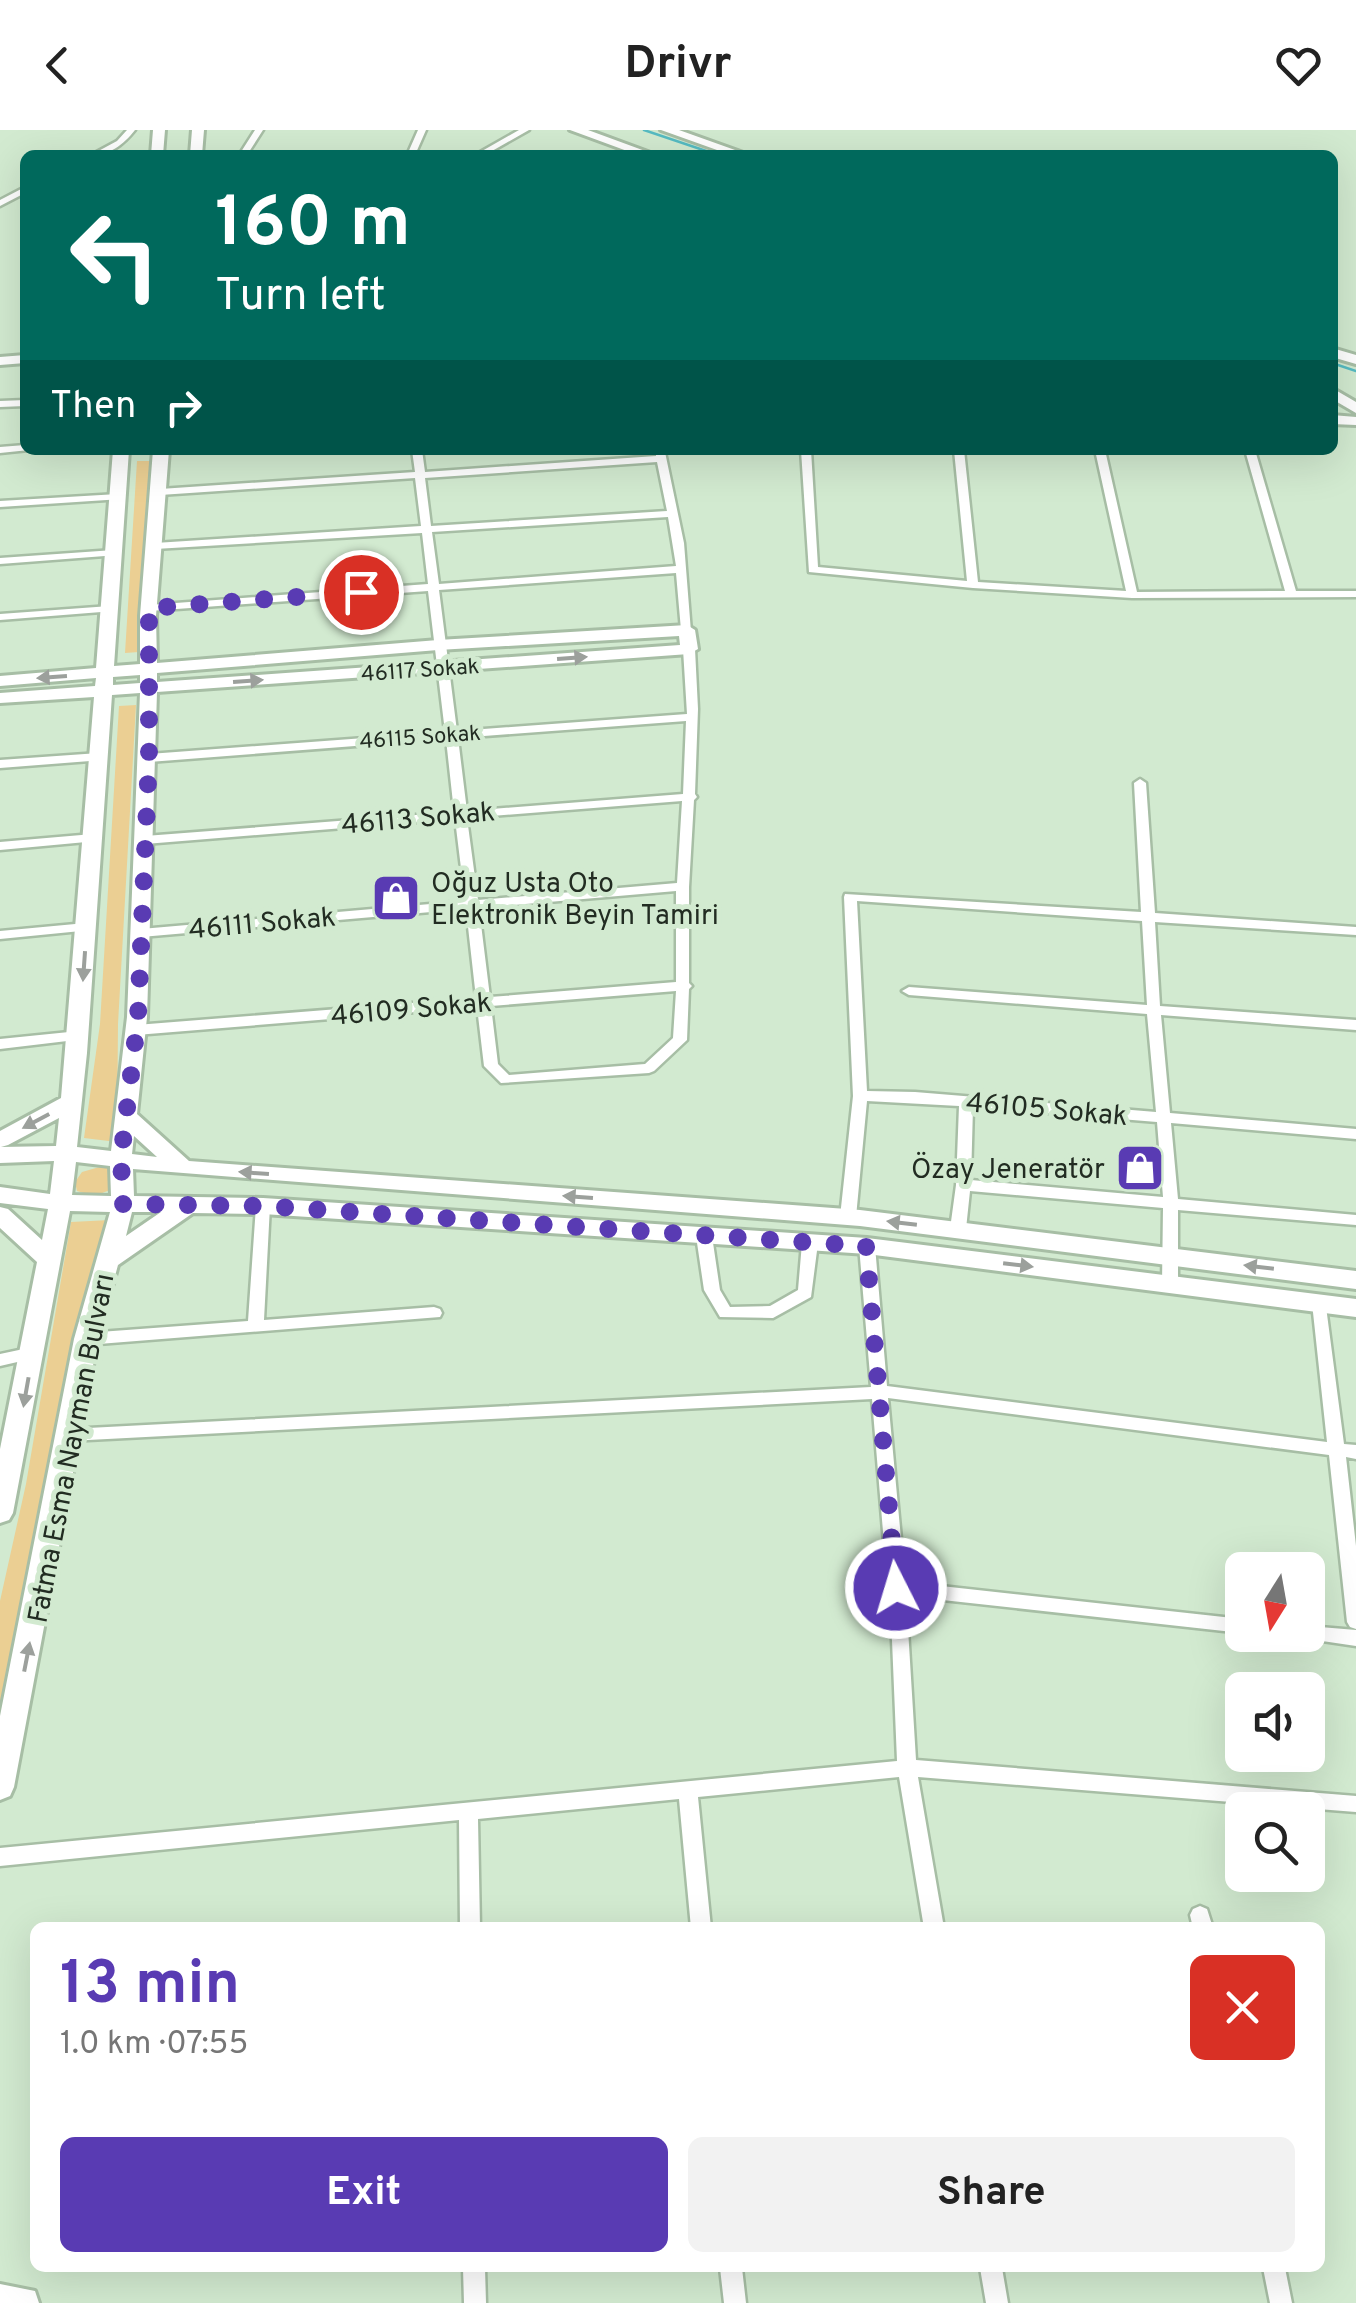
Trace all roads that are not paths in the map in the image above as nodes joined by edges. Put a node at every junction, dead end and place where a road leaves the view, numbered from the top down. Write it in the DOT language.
graph roads {
  1 [pos="131,130"];
  2 [pos="525,130"];
  3 [pos="576,130"];
  4 [pos="668,130"];
  5 [pos="105,150"];
  6 [pos="488,150"];
  7 [pos="635,150"];
  8 [pos="728,150"];
  9 [pos="121,455"];
  10 [pos="160,455"];
  11 [pos="417,455"];
  12 [pos="649,455"];
  13 [pos="661,455"];
  14 [pos="806,455"];
  15 [pos="959,455"];
  16 [pos="1101,455"];
  17 [pos="1251,455"];
  18 [pos="418,474"];
  19 [pos="160,492"];
  20 [pos="118,497"];
  21 [pos="0,504"];
  22 [pos="674,514"];
  23 [pos="426,530"];
  24 [pos="154,546"];
  25 [pos="114,553"];
  26 [pos="0,561"];
  27 [pos="682,569"];
  28 [pos="973,585"];
  29 [pos="432,586"];
  30 [pos="1292,594"];
  31 [pos="1356,594"];
  32 [pos="1132,595"];
  33 [pos="110,608"];
  34 [pos="149,608"];
  35 [pos="0,617"];
  36 [pos="687,630"];
  37 [pos="438,645"];
  38 [pos="689,650"];
  39 [pos="441,667"];
  40 [pos="150,678"];
  41 [pos="0,681"];
  42 [pos="103,682"];
  43 [pos="0,698"];
  44 [pos="692,717"];
  45 [pos="448,734"];
  46 [pos="99,756"];
  47 [pos="149,758"];
  48 [pos="0,764"];
  49 [pos="1140,783"];
  50 [pos="690,797"];
  51 [pos="458,813"];
  52 [pos="92,838"];
  53 [pos="145,840"];
  54 [pos="0,846"];
  55 [pos="682,886"];
  56 [pos="470,904"];
  57 [pos="1149,918"];
  58 [pos="86,927"];
  59 [pos="1356,931"];
  60 [pos="141,933"];
  61 [pos="0,936"];
  62 [pos="686,986"];
  63 [pos="909,990"];
  64 [pos="482,1002"];
  65 [pos="1154,1012"];
  66 [pos="1356,1025"];
  67 [pos="136,1030"];
  68 [pos="78,1036"];
  69 [pos="0,1044"];
  70 [pos="860,1096"];
  71 [pos="966,1101"];
  72 [pos="72,1102"];
  73 [pos="126,1116"];
  74 [pos="1163,1119"];
  75 [pos="1356,1134"];
  76 [pos="0,1140"];
  77 [pos="65,1153"];
  78 [pos="0,1155"];
  79 [pos="121,1158"];
  80 [pos="183,1168"];
  81 [pos="963,1185"];
  82 [pos="0,1196"];
  83 [pos="60,1203"];
  84 [pos="123,1204"];
  85 [pos="1171,1204"];
  86 [pos="188,1205"];
  87 [pos="263,1206"];
  88 [pos="0,1215"];
  89 [pos="848,1217"];
  90 [pos="1356,1220"];
  91 [pos="958,1229"];
  92 [pos="704,1236"];
  93 [pos="810,1243"];
  94 [pos="866,1246"];
  95 [pos="1173,1256"];
  96 [pos="50,1260"];
  97 [pos="108,1260"];
  98 [pos="1356,1280"];
  99 [pos="1170,1284"];
  100 [pos="1320,1303"];
  101 [pos="1356,1308"];
  102 [pos="434,1313"];
  103 [pos="256,1326"];
  104 [pos="86,1340"];
  105 [pos="33,1353"];
  106 [pos="0,1360"];
  107 [pos="879,1394"];
  108 [pos="70,1435"];
  109 [pos="1334,1448"];
  110 [pos="1356,1452"];
  111 [pos="1,1505"];
  112 [pos="896,1588"];
  113 [pos="1356,1622"];
  114 [pos="1225,1624"];
  115 [pos="1325,1635"];
  116 [pos="1356,1638"];
  117 [pos="908,1768"];
  118 [pos="0,1787"];
  119 [pos="688,1792"];
  120 [pos="1356,1804"];
  121 [pos="468,1812"];
  122 [pos="0,1856"];
  123 [pos="470,1922"];
  124 [pos="700,1922"];
  125 [pos="933,1922"];
  126 [pos="474,2272"];
  127 [pos="731,2272"];
  128 [pos="992,2272"];
  129 [pos="1275,2272"];
  130 [pos="0,2300"];
  131 [pos="23,2303"];
  132 [pos="475,2303"];
  133 [pos="734,2303"];
  134 [pos="997,2303"];
  135 [pos="1281,2303"];
  1 -- 5 [label="street"];
  2 -- 6 [label="street"];
  3 -- 7 [label="street"];
  4 -- 8 [label="street"];
  9 -- 20 [label="street, Fatma Esma Nayman Bulvarı"];
  10 -- 19 [label="street, Fatma Esma Nayman Bulvarı"];
  11 -- 18 [label="street"];
  12 -- 18 [label="street"];
  13 -- 22 [label="street"];
  14 -- 28 [label="street"];
  15 -- 28 [label="street"];
  16 -- 32 [label="street"];
  17 -- 30 [label="street"];
  18 -- 19 [label="street"];
  18 -- 23 [label="street"];
  19 -- 24 [label="street, Fatma Esma Nayman Bulvarı"];
  20 -- 21 [label="street"];
  20 -- 25 [label="street, Fatma Esma Nayman Bulvarı"];
  22 -- 23 [label="street"];
  22 -- 27 [label="street"];
  23 -- 24 [label="street"];
  23 -- 29 [label="street"];
  24 -- 34 [label="street, Fatma Esma Nayman Bulvarı"];
  25 -- 26 [label="street"];
  25 -- 33 [label="street, Fatma Esma Nayman Bulvarı"];
  27 -- 29 [label="street"];
  27 -- 36 [label="street"];
  28 -- 32 [label="street"];
  29 -- 34 [label="street"];
  29 -- 37 [label="street"];
  30 -- 31 [label="street"];
  30 -- 32 [label="street"];
  33 -- 35 [label="street"];
  33 -- 42 [label="street, Fatma Esma Nayman Bulvarı"];
  34 -- 40 [label="street, Fatma Esma Nayman Bulvarı"];
  36 -- 37 [label="street, 46117 Sokak"];
  36 -- 38 [label="street"];
  37 -- 39 [label="street"];
  37 -- 40 [label="street, 46117 Sokak"];
  39 -- 38 [label="street, 46117 Sokak, one-way"];
  38 -- 44 [label="street"];
  40 -- 39 [label="street, 46117 Sokak, one-way"];
  39 -- 45 [label="street"];
  40 -- 42 [label="street"];
  40 -- 47 [label="street, Fatma Esma Nayman Bulvarı"];
  42 -- 41 [label="street, one-way"];
  42 -- 43 [label="street"];
  42 -- 46 [label="street, Fatma Esma Nayman Bulvarı"];
  44 -- 45 [label="street, 46115 Sokak"];
  44 -- 50 [label="street"];
  45 -- 47 [label="street, 46115 Sokak"];
  45 -- 51 [label="street"];
  46 -- 48 [label="street"];
  46 -- 52 [label="street, Fatma Esma Nayman Bulvarı"];
  47 -- 53 [label="street, Fatma Esma Nayman Bulvarı"];
  49 -- 57 [label="street"];
  50 -- 51 [label="street, 46113 Sokak"];
  50 -- 55 [label="street"];
  51 -- 53 [label="street, 46113 Sokak"];
  51 -- 56 [label="street"];
  52 -- 54 [label="street"];
  52 -- 58 [label="street, Fatma Esma Nayman Bulvarı"];
  53 -- 60 [label="street, Fatma Esma Nayman Bulvarı"];
  55 -- 56 [label="street, 46111 Sokak"];
  55 -- 62 [label="street"];
  56 -- 60 [label="street, 46111 Sokak"];
  56 -- 64 [label="street"];
  57 -- 59 [label="street"];
  57 -- 65 [label="street"];
  57 -- 70 [label="street"];
  58 -- 61 [label="street"];
  58 -- 68 [label="street, Fatma Esma Nayman Bulvarı, one-way"];
  60 -- 67 [label="street, Fatma Esma Nayman Bulvarı"];
  62 -- 64 [label="street, 46109 Sokak"];
  62 -- 64 [label="street"];
  63 -- 65 [label="street"];
  64 -- 67 [label="street, 46109 Sokak"];
  65 -- 66 [label="street"];
  65 -- 74 [label="street"];
  67 -- 73 [label="street, Fatma Esma Nayman Bulvarı"];
  68 -- 69 [label="street"];
  68 -- 72 [label="street, Fatma Esma Nayman Bulvarı"];
  70 -- 71 [label="street, 46105 Sokak"];
  70 -- 89 [label="street"];
  71 -- 74 [label="street, 46105 Sokak"];
  71 -- 81 [label="street"];
  72 -- 76 [label="street, one-way"];
  72 -- 77 [label="street, Fatma Esma Nayman Bulvarı"];
  73 -- 79 [label="street, Fatma Esma Nayman Bulvarı"];
  73 -- 80 [label="street"];
  74 -- 75 [label="street, 46105 Sokak"];
  74 -- 85 [label="street"];
  77 -- 78 [label="street"];
  77 -- 79 [label="street"];
  77 -- 83 [label="street, Fatma Esma Nayman Bulvarı"];
  79 -- 80 [label="street"];
  79 -- 84 [label="street, Fatma Esma Nayman Bulvarı"];
  89 -- 80 [label="street, one-way"];
  81 -- 85 [label="street"];
  81 -- 91 [label="street"];
  82 -- 83 [label="street"];
  83 -- 84 [label="street"];
  83 -- 96 [label="street, Fatma Esma Nayman Bulvarı"];
  84 -- 86 [label="street"];
  84 -- 97 [label="street, Fatma Esma Nayman Bulvarı"];
  85 -- 90 [label="street"];
  85 -- 95 [label="street"];
  86 -- 87 [label="street"];
  86 -- 97 [label="street"];
  87 -- 92 [label="street"];
  87 -- 103 [label="street"];
  88 -- 96 [label="street"];
  91 -- 89 [label="street, one-way"];
  91 -- 95 [label="street"];
  92 -- 93 [label="street"];
  92 -- 93 [label="street"];
  93 -- 94 [label="street"];
  94 -- 99 [label="street, one-way"];
  94 -- 107 [label="street"];
  98 -- 95 [label="street, one-way"];
  95 -- 99 [label="street"];
  96 -- 105 [label="street, Fatma Esma Nayman Bulvarı"];
  97 -- 104 [label="street, Fatma Esma Nayman Bulvarı"];
  99 -- 100 [label="street"];
  100 -- 101 [label="street"];
  100 -- 109 [label="street"];
  102 -- 103 [label="street"];
  103 -- 104 [label="street"];
  104 -- 108 [label="street, Fatma Esma Nayman Bulvarı"];
  105 -- 106 [label="street"];
  105 -- 111 [label="street, Fatma Esma Nayman Bulvarı, one-way"];
  107 -- 108 [label="street"];
  107 -- 109 [label="street"];
  107 -- 112 [label="street"];
  118 -- 108 [label="street, Fatma Esma Nayman Bulvarı, one-way"];
  109 -- 110 [label="street"];
  109 -- 113 [label="street"];
  112 -- 114 [label="street"];
  112 -- 117 [label="street"];
  115 -- 116 [label="street"];
  117 -- 119 [label="street"];
  117 -- 120 [label="street"];
  117 -- 125 [label="street"];
  119 -- 121 [label="street"];
  119 -- 124 [label="street"];
  121 -- 122 [label="street"];
  121 -- 123 [label="street"];
  126 -- 132 [label="street"];
  127 -- 133 [label="street"];
  128 -- 134 [label="street"];
  129 -- 135 [label="street"];
  130 -- 131 [label="street"];
}
